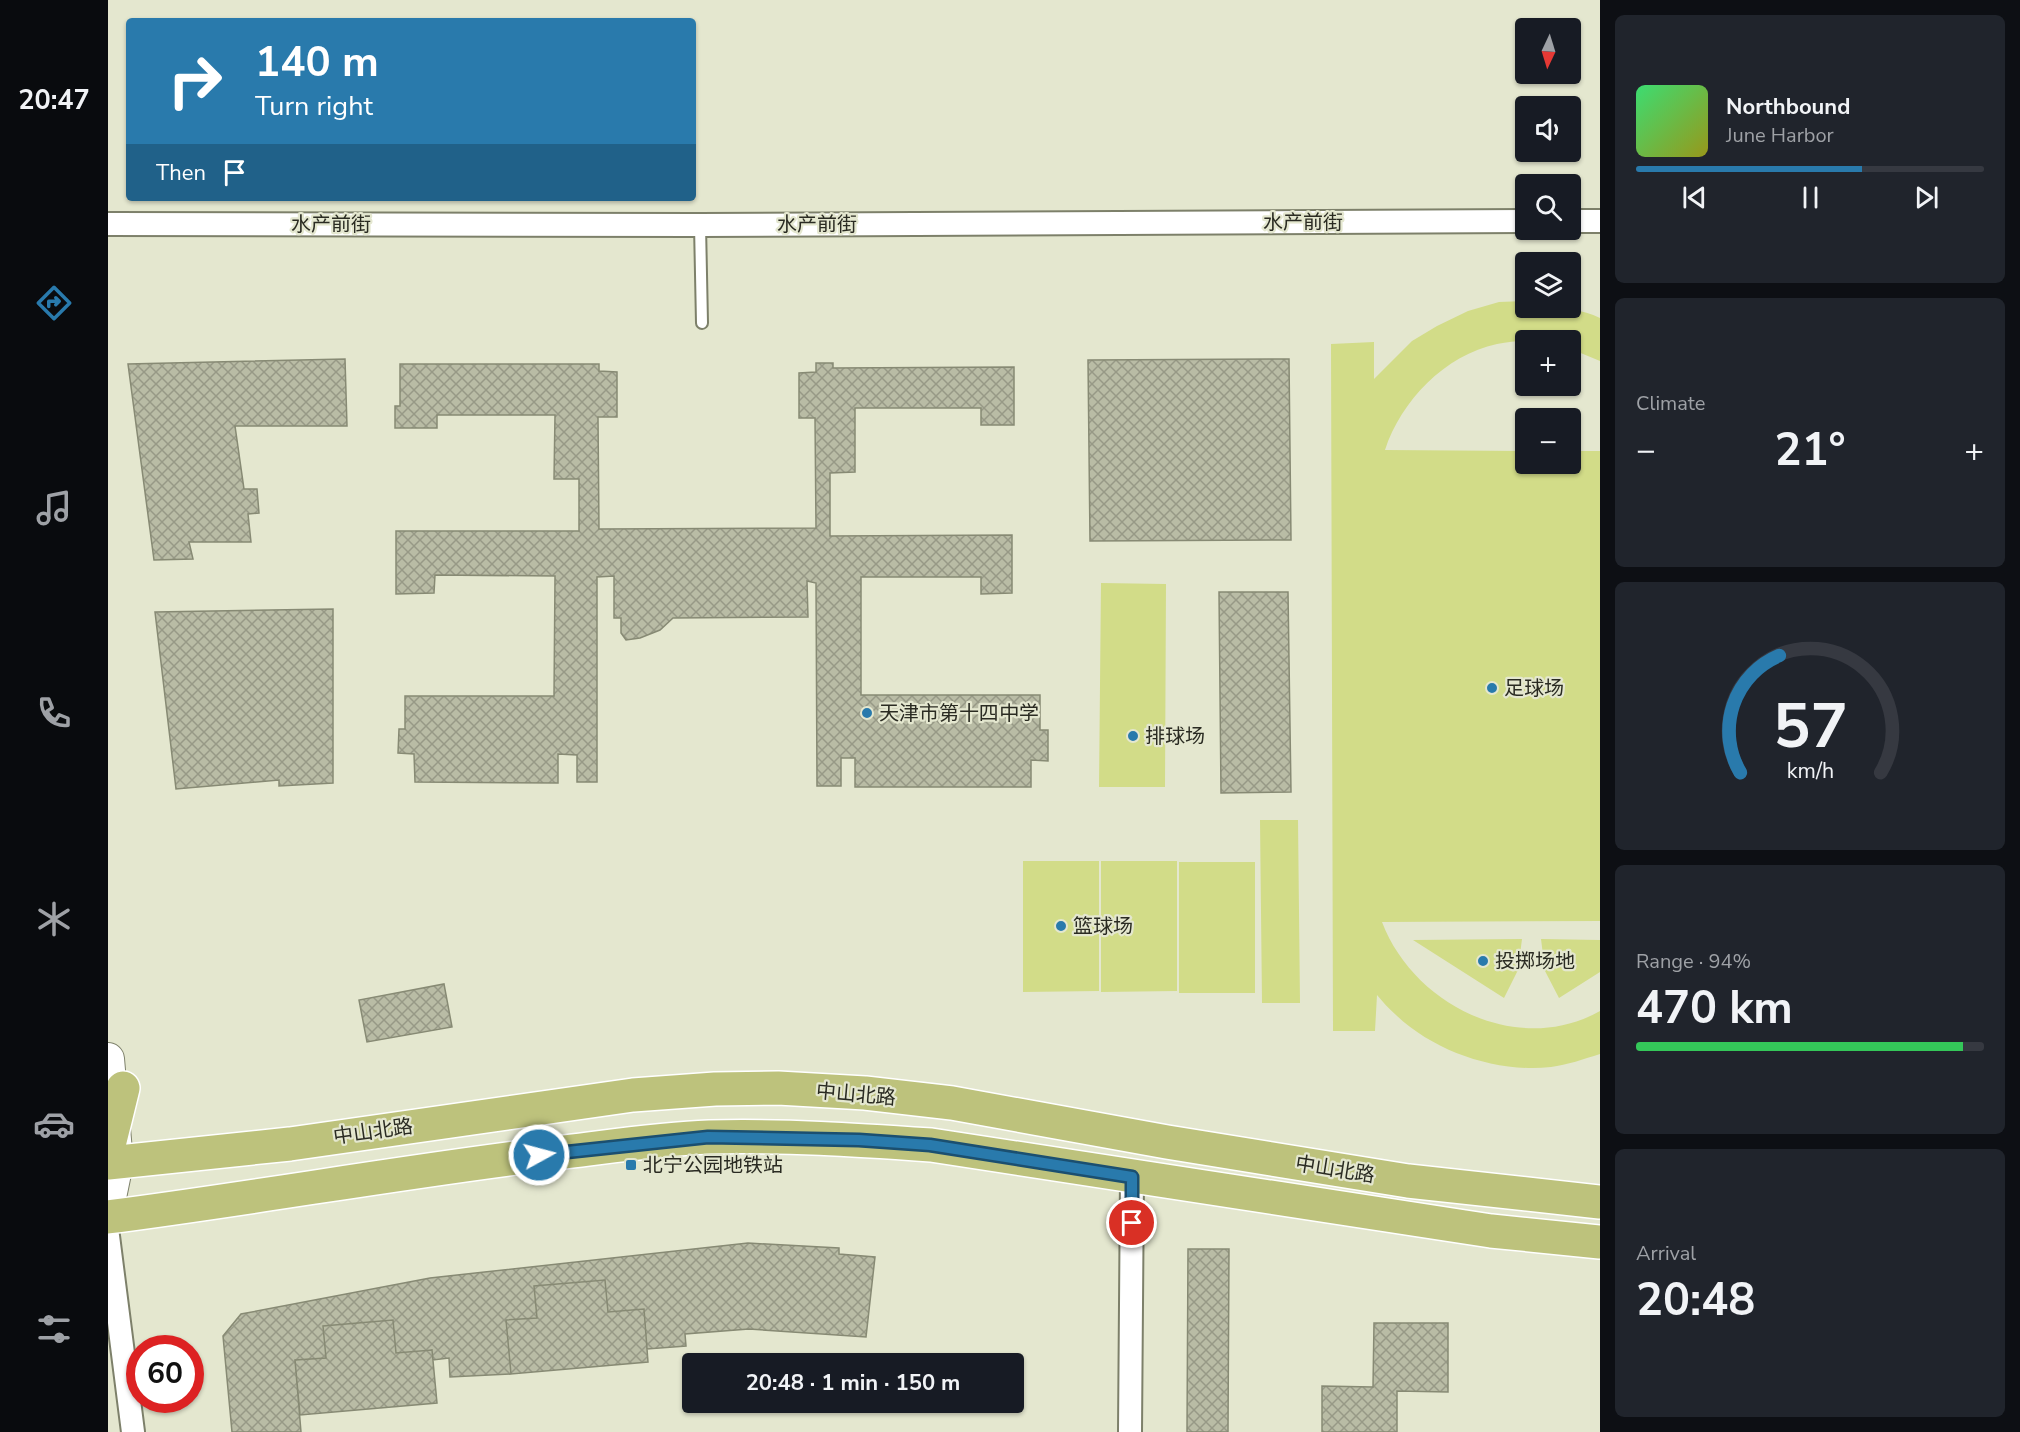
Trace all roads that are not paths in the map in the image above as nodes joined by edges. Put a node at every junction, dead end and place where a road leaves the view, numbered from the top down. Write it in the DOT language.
graph roads {
  1 [pos="1515,221"];
  2 [pos="1581,221"];
  3 [pos="1600,221"];
  4 [pos="108,224"];
  5 [pos="700,225"];
  6 [pos="702,323"];
  7 [pos="108,1059"];
  8 [pos="123,1088"];
  9 [pos="111,1158"];
  10 [pos="1132,1177"];
  11 [pos="1600,1202"];
  12 [pos="108,1207"];
  13 [pos="108,1217"];
  14 [pos="108,1236"];
  15 [pos="1600,1242"];
  16 [pos="133,1432"];
  17 [pos="1130,1432"];
  1 -- 5 [label="street, 水产前街"];
  2 -- 3 [label="street"];
  4 -- 5 [label="street, 水产前街"];
  5 -- 6 [label="lane"];
  7 -- 9 [label="street"];
  8 -- 9 [label="main road"];
  9 -- 11 [label="main road, 中山北路"];
  9 -- 12 [label="street"];
  10 -- 13 [label="main road, 中山北路"];
  10 -- 15 [label="main road, 中山北路"];
  10 -- 17 [label="street"];
  14 -- 16 [label="street"];
}
